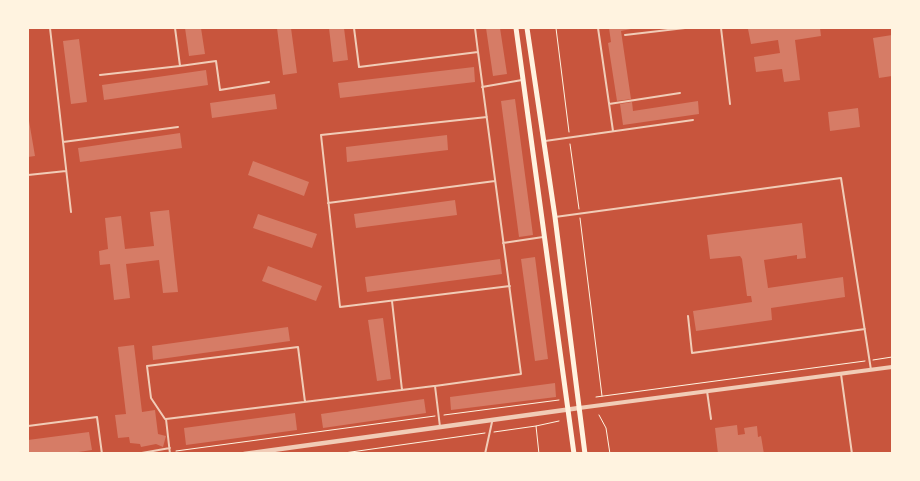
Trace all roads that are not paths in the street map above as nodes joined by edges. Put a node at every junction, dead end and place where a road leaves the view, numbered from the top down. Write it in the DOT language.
graph roads {
  1 [pos="50,28"];
  2 [pos="175,28"];
  3 [pos="354,28"];
  4 [pos="475,28"];
  5 [pos="516,28"];
  6 [pos="527,28"];
  7 [pos="598,28"];
  8 [pos="685,28"];
  9 [pos="721,28"];
  10 [pos="625,35"];
  11 [pos="478,52"];
  12 [pos="180,66"];
  13 [pos="100,75"];
  14 [pos="523,80"];
  15 [pos="269,82"];
  16 [pos="482,87"];
  17 [pos="680,93"];
  18 [pos="609,104"];
  19 [pos="730,104"];
  20 [pos="487,117"];
  21 [pos="693,120"];
  22 [pos="178,127"];
  23 [pos="613,131"];
  24 [pos="544,141"];
  25 [pos="63,142"];
  26 [pos="66,171"];
  27 [pos="28,175"];
  28 [pos="495,181"];
  29 [pos="328,203"];
  30 [pos="71,212"];
  31 [pos="555,217"];
  32 [pos="544,237"];
  33 [pos="503,243"];
  34 [pos="510,286"];
  35 [pos="392,300"];
  36 [pos="688,316"];
  37 [pos="864,329"];
  38 [pos="892,367"];
  39 [pos="871,370"];
  40 [pos="841,374"];
  41 [pos="435,386"];
  42 [pos="402,390"];
  43 [pos="707,391"];
  44 [pos="305,402"];
  45 [pos="579,408"];
  46 [pos="568,410"];
  47 [pos="166,419"];
  48 [pos="711,419"];
  49 [pos="492,420"];
  50 [pos="28,426"];
  51 [pos="440,427"];
  52 [pos="170,451"];
  53 [pos="102,454"];
  54 [pos="136,454"];
  55 [pos="244,454"];
  56 [pos="485,454"];
  57 [pos="574,454"];
  58 [pos="585,454"];
  59 [pos="852,454"];
  1 -- 25 [label="lane"];
  2 -- 12 [label="lane"];
  3 -- 11 [label="lane"];
  4 -- 11 [label="lane"];
  5 -- 14 [label="main road"];
  6 -- 24 [label="main road"];
  7 -- 18 [label="lane"];
  8 -- 10 [label="lane"];
  9 -- 19 [label="lane"];
  11 -- 16 [label="lane"];
  12 -- 13 [label="lane"];
  12 -- 15 [label="lane"];
  14 -- 16 [label="lane"];
  14 -- 32 [label="main road"];
  16 -- 20 [label="lane"];
  17 -- 18 [label="lane"];
  18 -- 23 [label="lane"];
  20 -- 28 [label="lane"];
  20 -- 29 [label="lane"];
  21 -- 23 [label="lane"];
  22 -- 25 [label="lane"];
  23 -- 24 [label="lane"];
  24 -- 31 [label="main road"];
  25 -- 26 [label="lane"];
  26 -- 27 [label="lane"];
  26 -- 30 [label="lane"];
  28 -- 29 [label="lane"];
  28 -- 33 [label="lane"];
  29 -- 35 [label="lane"];
  31 -- 37 [label="lane"];
  31 -- 45 [label="main road"];
  32 -- 33 [label="lane"];
  32 -- 46 [label="main road"];
  33 -- 34 [label="lane"];
  34 -- 35 [label="lane"];
  34 -- 41 [label="lane"];
  35 -- 42 [label="lane"];
  36 -- 37 [label="lane"];
  37 -- 39 [label="lane"];
  38 -- 39 [label="street"];
  39 -- 40 [label="street"];
  40 -- 43 [label="street"];
  40 -- 59 [label="lane"];
  41 -- 42 [label="lane"];
  41 -- 51 [label="lane"];
  42 -- 44 [label="lane"];
  43 -- 45 [label="street"];
  43 -- 48 [label="lane"];
  44 -- 47 [label="lane"];
  44 -- 47 [label="lane"];
  45 -- 46 [label="street"];
  45 -- 58 [label="main road"];
  46 -- 49 [label="street"];
  46 -- 57 [label="main road"];
  47 -- 52 [label="lane"];
  49 -- 51 [label="street"];
  49 -- 56 [label="lane"];
  50 -- 53 [label="lane"];
  51 -- 55 [label="street"];
  52 -- 54 [label="lane"];
}
